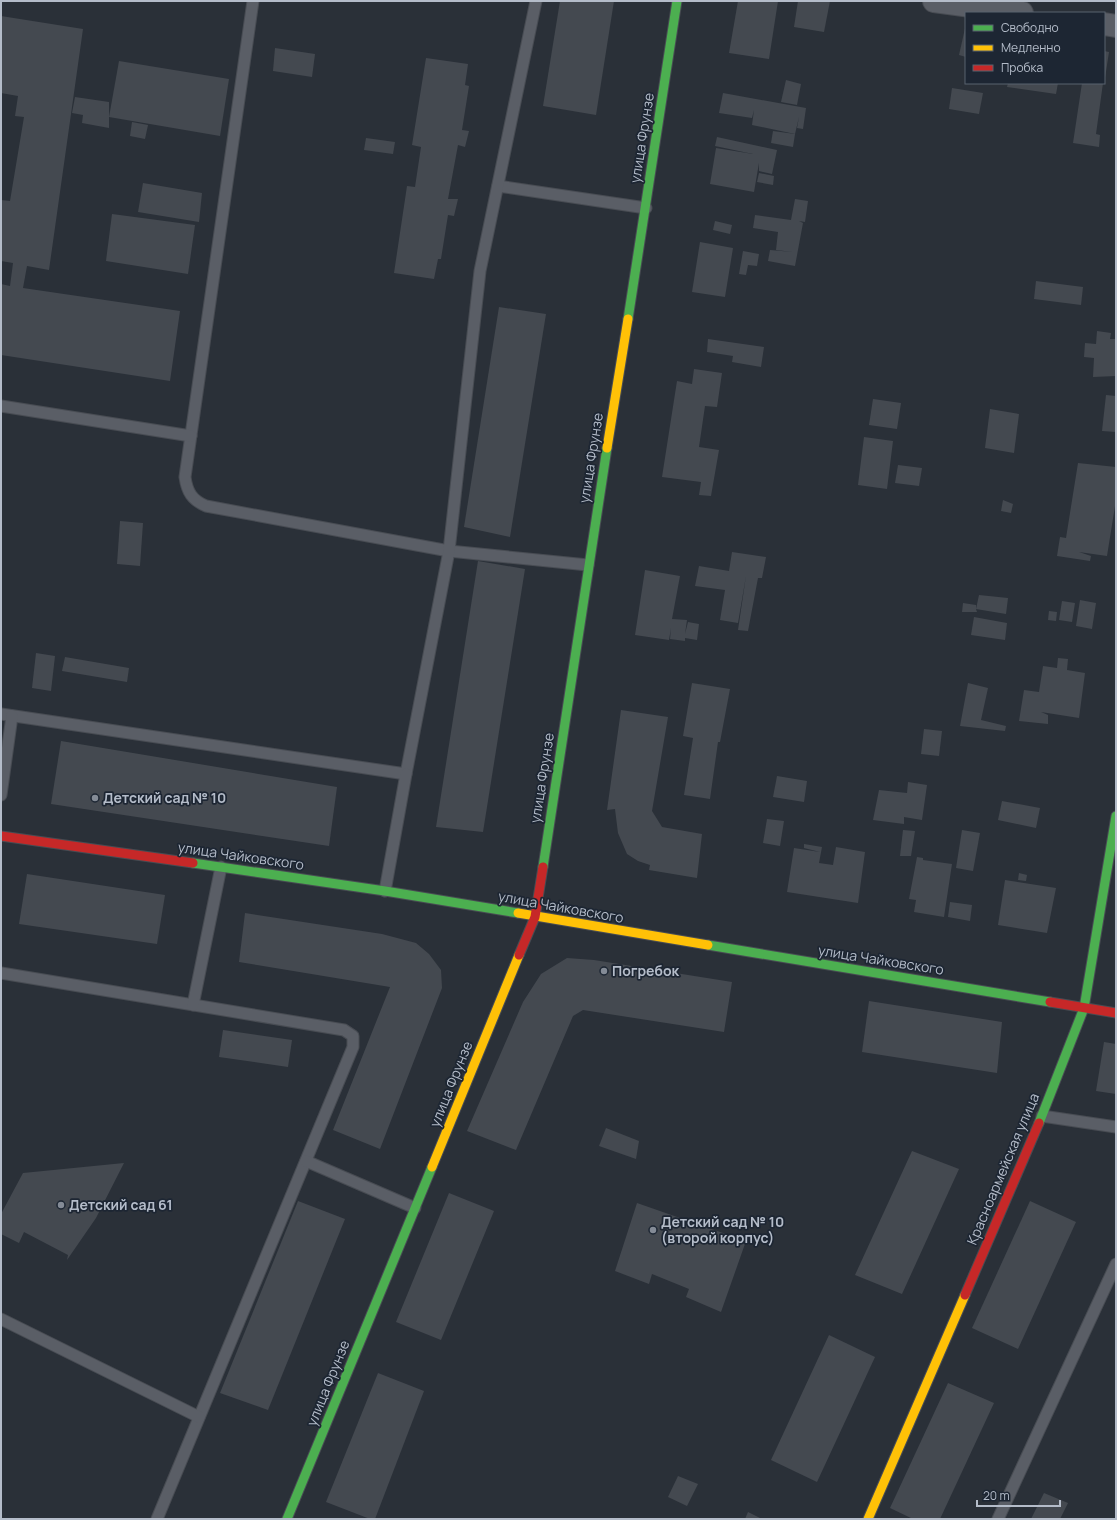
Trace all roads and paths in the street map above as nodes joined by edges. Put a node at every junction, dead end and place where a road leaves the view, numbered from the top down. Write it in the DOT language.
graph roads {
  1 [pos="253,1"];
  2 [pos="536,1"];
  3 [pos="677,1"];
  4 [pos="934,1"];
  5 [pos="1015,12"];
  6 [pos="1105,24"];
  7 [pos="1116,26"];
  8 [pos="498,186"];
  9 [pos="646,208"];
  10 [pos="1,406"];
  11 [pos="191,436"];
  12 [pos="449,551"];
  13 [pos="588,565"];
  14 [pos="6,715"];
  15 [pos="406,774"];
  16 [pos="1,795"];
  17 [pos="1116,816"];
  18 [pos="1,836"];
  19 [pos="221,867"];
  20 [pos="385,891"];
  21 [pos="535,917"];
  22 [pos="1,973"];
  23 [pos="194,1005"];
  24 [pos="1084,1008"];
  25 [pos="1116,1013"];
  26 [pos="1042,1116"];
  27 [pos="1116,1127"];
  28 [pos="306,1161"];
  29 [pos="415,1208"];
  30 [pos="1116,1264"];
  31 [pos="1,1319"];
  32 [pos="199,1417"];
  33 [pos="156,1519"];
  34 [pos="287,1519"];
  35 [pos="868,1519"];
  36 [pos="998,1519"];
  1 -- 11 [label="lane"];
  2 -- 8 [label="lane"];
  3 -- 9 [label="street, улица Фрунзе"];
  4 -- 5 [label="street"];
  6 -- 7 [label="street"];
  8 -- 9 [label="lane"];
  8 -- 12 [label="lane"];
  9 -- 13 [label="street, улица Фрунзе"];
  10 -- 11 [label="lane"];
  11 -- 12 [label="lane"];
  12 -- 13 [label="lane"];
  12 -- 15 [label="lane"];
  13 -- 21 [label="street, улица Фрунзе"];
  14 -- 15 [label="lane"];
  14 -- 16 [label="lane"];
  15 -- 20 [label="lane"];
  17 -- 24 [label="street, Красноармейская улица"];
  18 -- 19 [label="street, улица Чайковского"];
  19 -- 20 [label="street, улица Чайковского"];
  19 -- 23 [label="lane"];
  20 -- 21 [label="street, улица Чайковского"];
  21 -- 24 [label="street, улица Чайковского"];
  21 -- 29 [label="street, улица Фрунзе"];
  22 -- 23 [label="lane"];
  23 -- 28 [label="lane"];
  24 -- 25 [label="street, улица Чайковского"];
  24 -- 26 [label="street, Красноармейская улица"];
  26 -- 27 [label="lane"];
  26 -- 35 [label="street, Красноармейская улица"];
  28 -- 29 [label="lane"];
  28 -- 32 [label="lane"];
  29 -- 34 [label="street, улица Фрунзе"];
  30 -- 36 [label="lane"];
  31 -- 32 [label="lane"];
  32 -- 33 [label="lane"];
}
